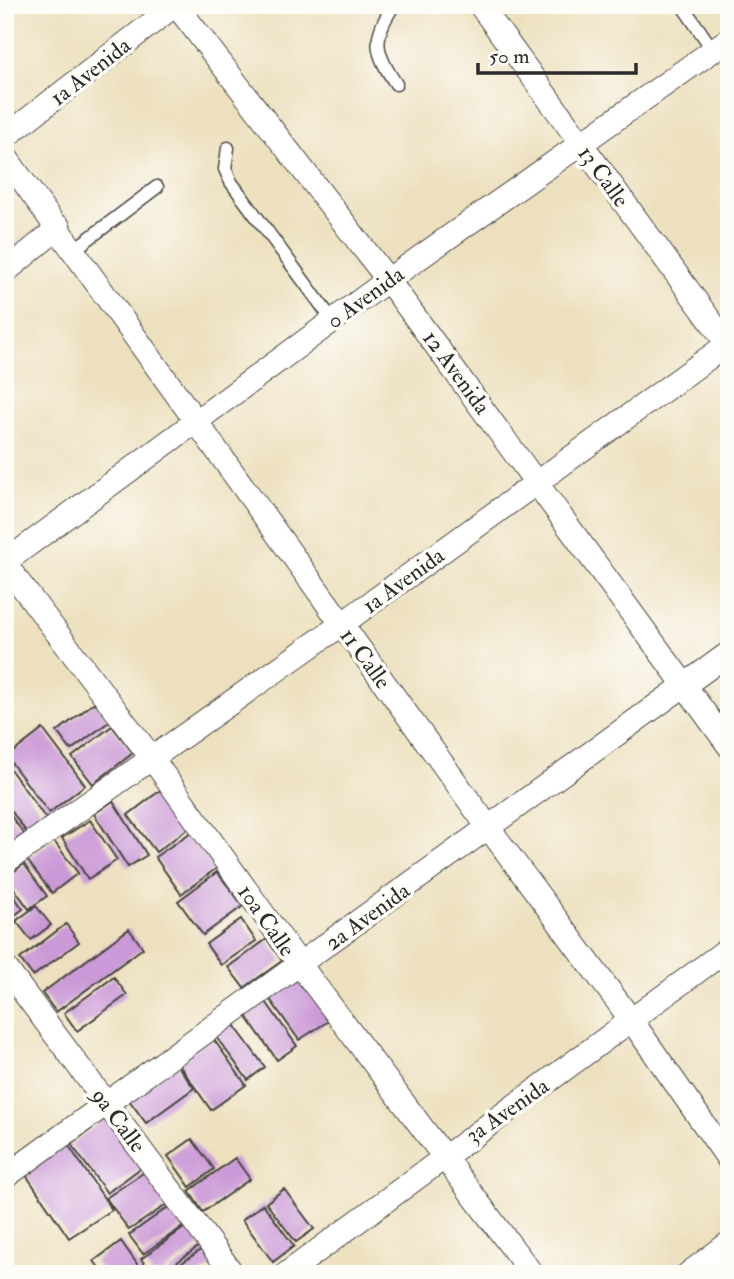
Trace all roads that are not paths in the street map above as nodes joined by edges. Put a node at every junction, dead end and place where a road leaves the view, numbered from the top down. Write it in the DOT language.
graph roads {
  1 [pos="176,5"];
  2 [pos="394,5"];
  3 [pos="480,5"];
  4 [pos="682,5"];
  5 [pos="721,44"];
  6 [pos="396,84"];
  7 [pos="5,137"];
  8 [pos="580,144"];
  9 [pos="228,148"];
  10 [pos="5,156"];
  11 [pos="157,187"];
  12 [pos="59,227"];
  13 [pos="75,249"];
  14 [pos="5,272"];
  15 [pos="388,280"];
  16 [pos="333,321"];
  17 [pos="728,344"];
  18 [pos="197,422"];
  19 [pos="538,483"];
  20 [pos="5,563"];
  21 [pos="342,624"];
  22 [pos="729,653"];
  23 [pos="685,684"];
  24 [pos="729,746"];
  25 [pos="151,757"];
  26 [pos="488,827"];
  27 [pos="5,862"];
  28 [pos="729,947"];
  29 [pos="300,965"];
  30 [pos="5,967"];
  31 [pos="632,1021"];
  32 [pos="106,1101"];
  33 [pos="444,1154"];
  34 [pos="729,1160"];
  35 [pos="5,1177"];
  36 [pos="729,1243"];
  37 [pos="233,1274"];
  38 [pos="286,1274"];
  39 [pos="532,1274"];
  40 [pos="688,1274"];
  1 -- 7 [label="street, 1a Avenida"];
  1 -- 15 [label="street, 12 Avenida"];
  2 -- 6 [label="lane"];
  3 -- 8 [label="street, 13 Calle"];
  4 -- 5 [label="lane"];
  5 -- 8 [label="street, 0 Avenida"];
  8 -- 15 [label="street, 0 Avenida"];
  8 -- 17 [label="street, 13 Calle"];
  9 -- 16 [label="lane"];
  10 -- 12 [label="street, 11 Calle"];
  11 -- 13 [label="lane"];
  12 -- 13 [label="street, 11 Calle"];
  12 -- 14 [label="street"];
  13 -- 18 [label="street, 11 Calle"];
  15 -- 16 [label="street, 0 Avenida"];
  15 -- 19 [label="street, 12 Avenida"];
  16 -- 18 [label="street, 0 Avenida"];
  17 -- 19 [label="street, 1a Avenida"];
  18 -- 20 [label="street, 0 Avenida"];
  18 -- 21 [label="street, 11 Calle"];
  19 -- 21 [label="street, 1a Avenida"];
  19 -- 23 [label="street, 12 Avenida"];
  20 -- 25 [label="street, 10a Calle"];
  21 -- 25 [label="street, 1a Avenida"];
  21 -- 26 [label="street, 11 Calle"];
  22 -- 23 [label="street, 2a Avenida"];
  23 -- 24 [label="street, 12 Avenida"];
  23 -- 26 [label="street, 2a Avenida"];
  25 -- 27 [label="street, 1a Avenida"];
  25 -- 29 [label="street, 10a Calle"];
  26 -- 29 [label="street, 2a Avenida"];
  26 -- 31 [label="street, 11 Calle"];
  28 -- 31 [label="street, 3a Avenida"];
  29 -- 32 [label="street, 2a Avenida"];
  29 -- 33 [label="street, 10a Calle"];
  30 -- 32 [label="street, 9a Calle"];
  31 -- 33 [label="street, 3a Avenida"];
  31 -- 34 [label="street, 11 Calle"];
  32 -- 35 [label="street, 2a Avenida"];
  32 -- 37 [label="street, 9a Calle"];
  33 -- 38 [label="street, 3a Avenida"];
  33 -- 39 [label="street, 10a Calle"];
  36 -- 40 [label="street"];
}
